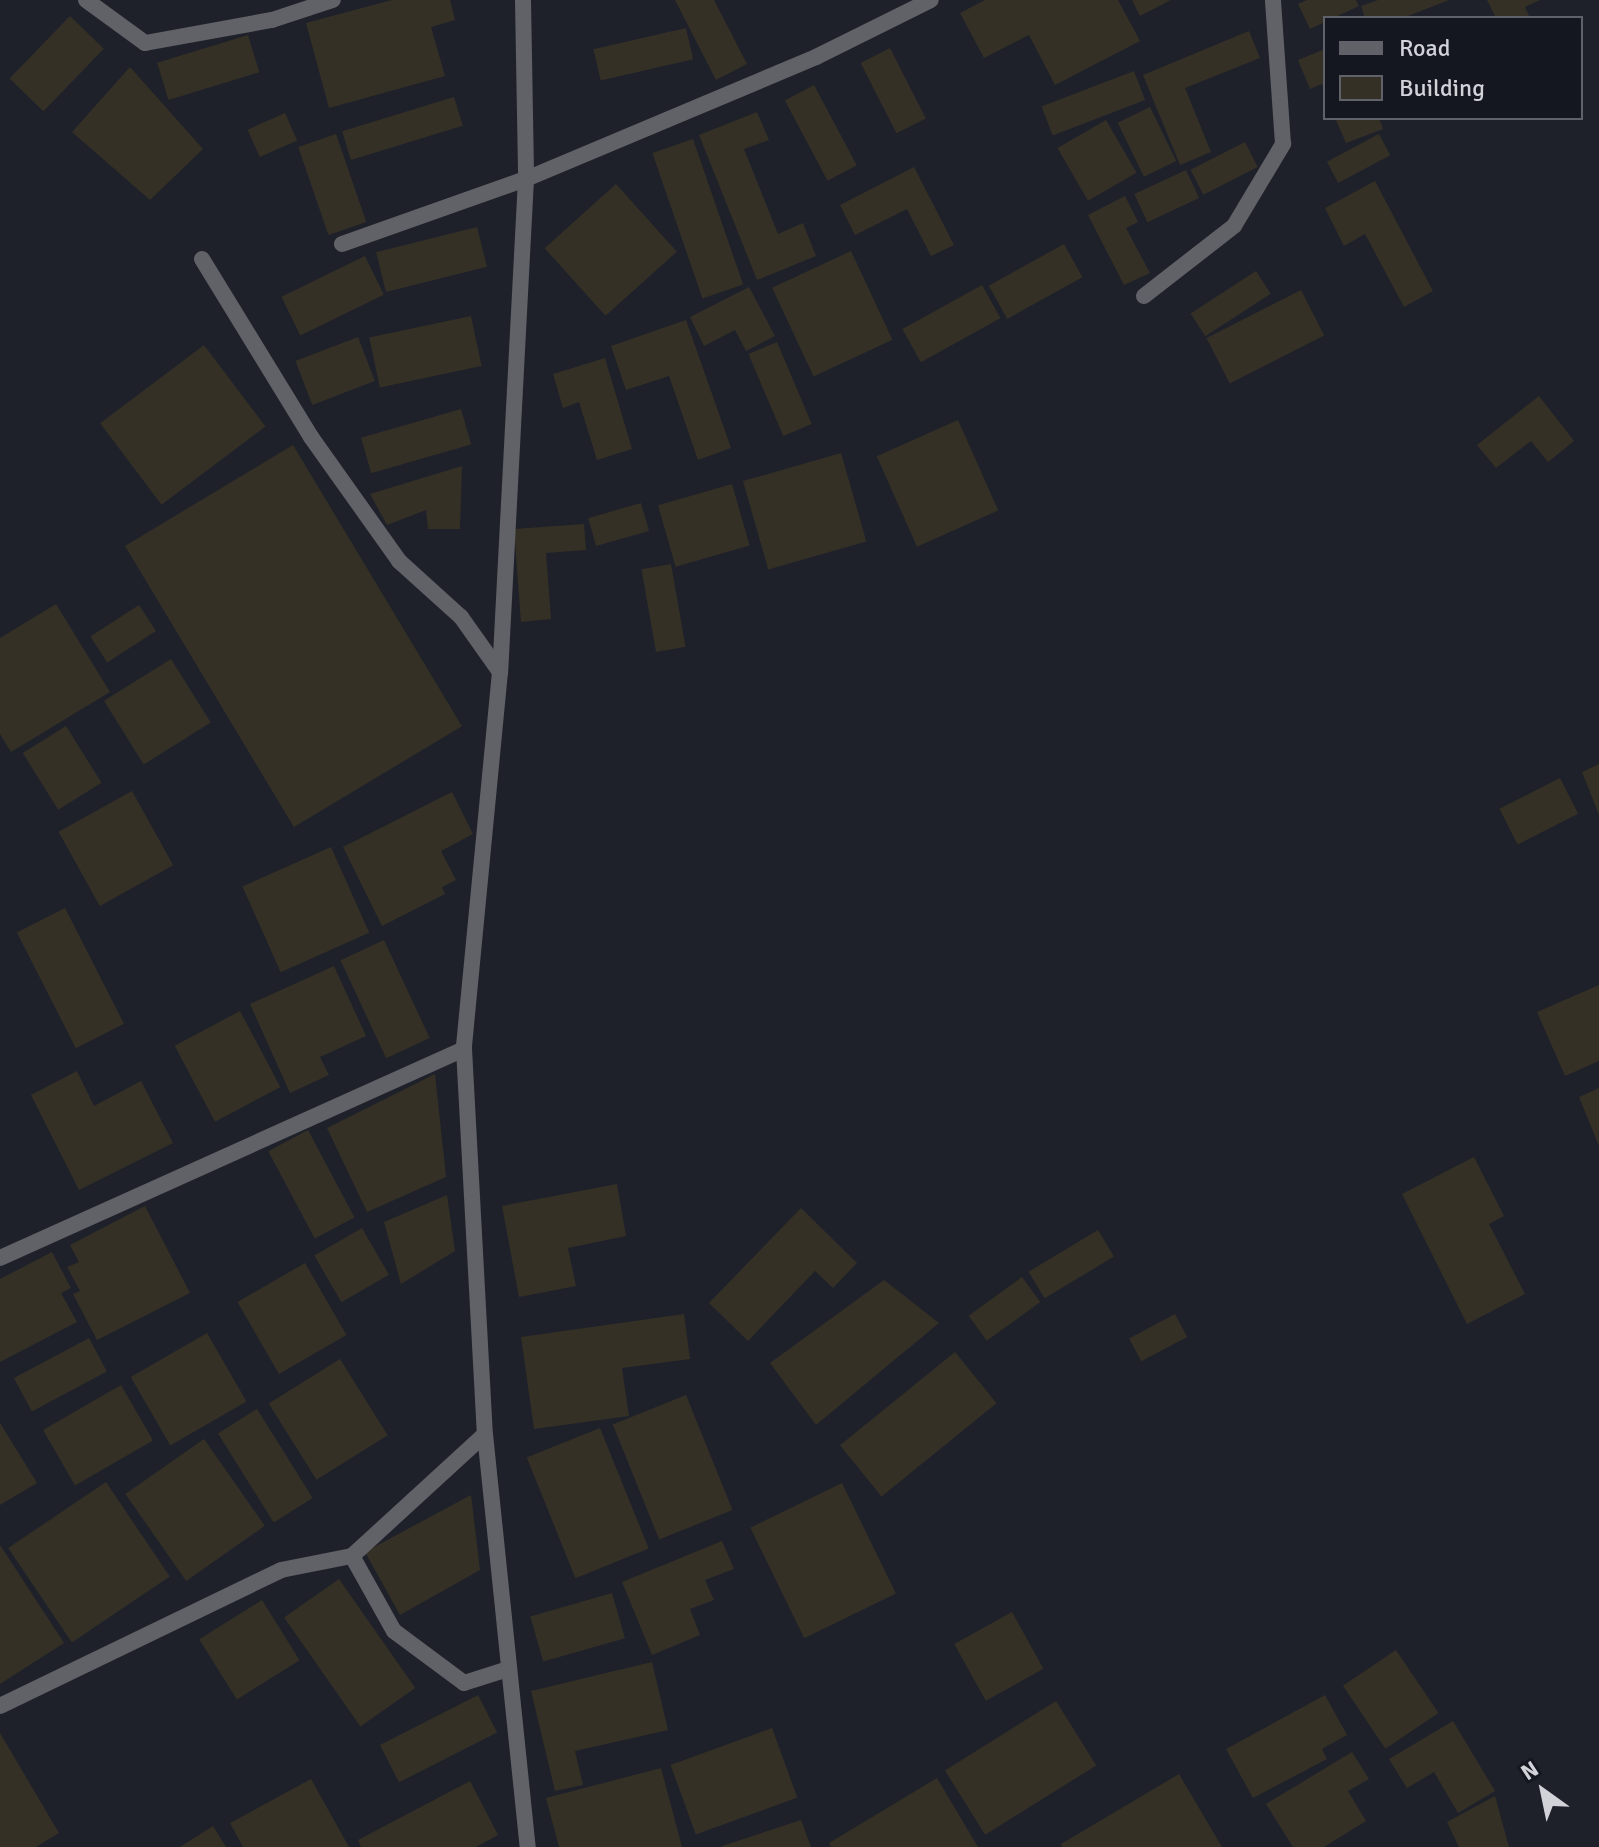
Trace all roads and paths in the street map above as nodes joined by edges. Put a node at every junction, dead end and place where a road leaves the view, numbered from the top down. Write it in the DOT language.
graph roads {
  1 [pos="86,0"];
  2 [pos="333,0"];
  3 [pos="523,0"];
  4 [pos="931,0"];
  5 [pos="1273,0"];
  6 [pos="526,179"];
  7 [pos="342,244"];
  8 [pos="202,259"];
  9 [pos="1144,296"];
  10 [pos="500,672"];
  11 [pos="464,1049"];
  12 [pos="0,1258"];
  13 [pos="485,1434"];
  14 [pos="352,1556"];
  15 [pos="508,1669"];
  16 [pos="0,1706"];
  17 [pos="528,1847"];
  1 -- 2 [label="street"];
  3 -- 6 [label="street"];
  4 -- 6 [label="street"];
  5 -- 9 [label="street"];
  6 -- 7 [label="street"];
  6 -- 10 [label="street"];
  8 -- 10 [label="street"];
  10 -- 11 [label="street"];
  11 -- 12 [label="street"];
  11 -- 13 [label="street"];
  13 -- 14 [label="street"];
  13 -- 15 [label="street"];
  14 -- 15 [label="street"];
  14 -- 16 [label="street"];
  15 -- 17 [label="street"];
}
